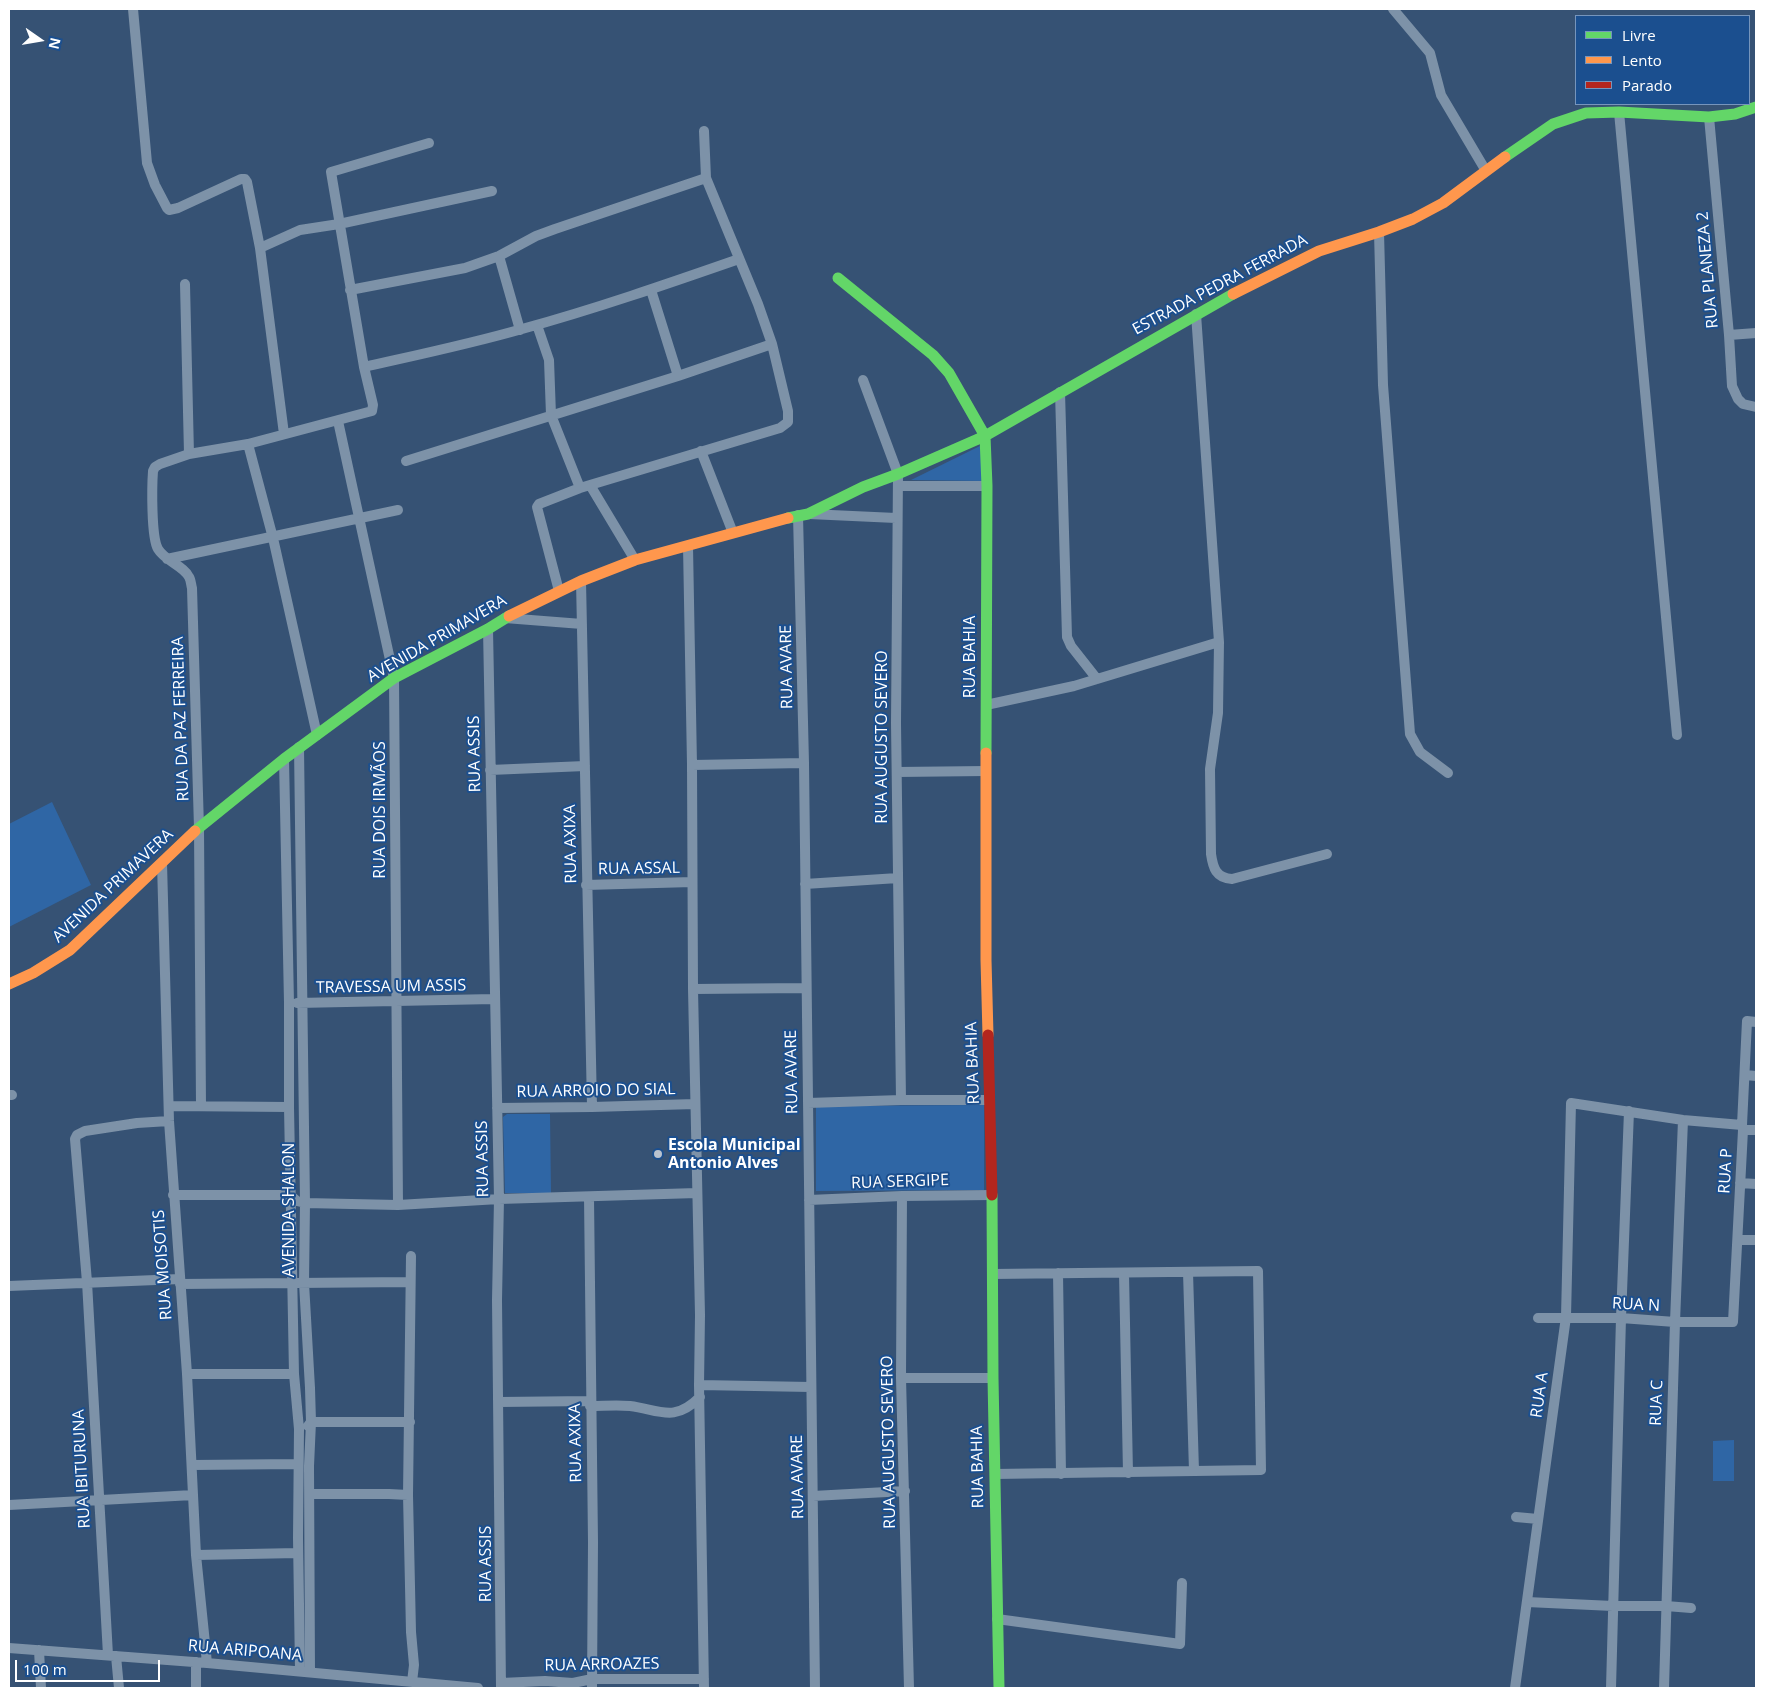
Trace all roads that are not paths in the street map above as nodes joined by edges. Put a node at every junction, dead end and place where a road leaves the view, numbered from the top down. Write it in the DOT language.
graph roads {
  1 [pos="133,9"];
  2 [pos="1393,9"];
  3 [pos="1756,107"];
  4 [pos="1619,112"];
  5 [pos="1709,117"];
  6 [pos="704,131"];
  7 [pos="429,142"];
  8 [pos="1486,171"];
  9 [pos="706,178"];
  10 [pos="492,191"];
  11 [pos="339,224"];
  12 [pos="1379,232"];
  13 [pos="260,248"];
  14 [pos="499,256"];
  15 [pos="739,259"];
  16 [pos="838,278"];
  17 [pos="185,284"];
  18 [pos="350,290"];
  19 [pos="651,290"];
  20 [pos="1196,314"];
  21 [pos="537,325"];
  22 [pos="520,330"];
  23 [pos="1756,333"];
  24 [pos="1729,335"];
  25 [pos="772,344"];
  26 [pos="364,367"];
  27 [pos="678,376"];
  28 [pos="863,380"];
  29 [pos="1060,392"];
  30 [pos="1756,407"];
  31 [pos="552,415"];
  32 [pos="338,421"];
  33 [pos="284,434"];
  34 [pos="985,436"];
  35 [pos="248,444"];
  36 [pos="701,451"];
  37 [pos="189,454"];
  38 [pos="406,461"];
  39 [pos="898,480"];
  40 [pos="585,486"];
  41 [pos="987,486"];
  42 [pos="398,510"];
  43 [pos="803,514"];
  44 [pos="360,518"];
  45 [pos="896,518"];
  46 [pos="733,533"];
  47 [pos="273,538"];
  48 [pos="688,546"];
  49 [pos="167,559"];
  50 [pos="634,560"];
  51 [pos="581,581"];
  52 [pos="559,591"];
  53 [pos="504,618"];
  54 [pos="582,624"];
  55 [pos="488,629"];
  56 [pos="1219,642"];
  57 [pos="394,678"];
  58 [pos="1097,679"];
  59 [pos="986,705"];
  60 [pos="317,735"];
  61 [pos="1676,735"];
  62 [pos="299,747"];
  63 [pos="284,759"];
  64 [pos="804,763"];
  65 [pos="692,765"];
  66 [pos="585,766"];
  67 [pos="490,770"];
  68 [pos="986,771"];
  69 [pos="896,772"];
  70 [pos="1448,773"];
  71 [pos="199,828"];
  72 [pos="1327,854"];
  73 [pos="162,863"];
  74 [pos="898,878"];
  75 [pos="692,882"];
  76 [pos="805,884"];
  77 [pos="586,885"];
  78 [pos="9,984"];
  79 [pos="806,988"];
  80 [pos="693,989"];
  81 [pos="494,999"];
  82 [pos="396,1002"];
  83 [pos="289,1003"];
  84 [pos="303,1004"];
  85 [pos="1752,1022"];
  86 [pos="289,1035"];
  87 [pos="302,1035"];
  88 [pos="1745,1075"];
  89 [pos="1756,1076"];
  90 [pos="901,1100"];
  91 [pos="990,1100"];
  92 [pos="808,1103"];
  93 [pos="695,1104"];
  94 [pos="168,1106"];
  95 [pos="201,1106"];
  96 [pos="288,1107"];
  97 [pos="592,1107"];
  98 [pos="497,1108"];
  99 [pos="1629,1111"];
  100 [pos="1683,1120"];
  101 [pos="169,1121"];
  102 [pos="1742,1127"];
  103 [pos="1756,1130"];
  104 [pos="1740,1183"];
  105 [pos="1756,1184"];
  106 [pos="697,1193"];
  107 [pos="173,1195"];
  108 [pos="290,1195"];
  109 [pos="992,1195"];
  110 [pos="902,1196"];
  111 [pos="589,1197"];
  112 [pos="499,1199"];
  113 [pos="809,1200"];
  114 [pos="305,1203"];
  115 [pos="398,1205"];
  116 [pos="1738,1240"];
  117 [pos="1756,1240"];
  118 [pos="411,1256"];
  119 [pos="1188,1272"];
  120 [pos="1058,1273"];
  121 [pos="1124,1273"];
  122 [pos="992,1274"];
  123 [pos="87,1282"];
  124 [pos="180,1282"];
  125 [pos="292,1282"];
  126 [pos="304,1282"];
  127 [pos="410,1282"];
  128 [pos="9,1286"];
  129 [pos="1566,1317"];
  130 [pos="1538,1318"];
  131 [pos="1621,1318"];
  132 [pos="1675,1322"];
  133 [pos="1733,1322"];
  134 [pos="293,1327"];
  135 [pos="306,1327"];
  136 [pos="187,1374"];
  137 [pos="294,1374"];
  138 [pos="901,1378"];
  139 [pos="993,1378"];
  140 [pos="699,1385"];
  141 [pos="811,1387"];
  142 [pos="700,1397"];
  143 [pos="500,1402"];
  144 [pos="590,1404"];
  145 [pos="311,1422"];
  146 [pos="410,1422"];
  147 [pos="299,1429"];
  148 [pos="192,1464"];
  149 [pos="298,1470"];
  150 [pos="1194,1471"];
  151 [pos="1128,1473"];
  152 [pos="995,1474"];
  153 [pos="1061,1474"];
  154 [pos="310,1475"];
  155 [pos="905,1491"];
  156 [pos="310,1494"];
  157 [pos="193,1495"];
  158 [pos="408,1495"];
  159 [pos="813,1496"];
  160 [pos="98,1500"];
  161 [pos="9,1505"];
  162 [pos="1516,1517"];
  163 [pos="1538,1519"];
  164 [pos="298,1538"];
  165 [pos="310,1538"];
  166 [pos="298,1553"];
  167 [pos="196,1555"];
  168 [pos="1182,1582"];
  169 [pos="1527,1602"];
  170 [pos="1613,1606"];
  171 [pos="1666,1606"];
  172 [pos="1691,1608"];
  173 [pos="998,1619"];
  174 [pos="9,1648"];
  175 [pos="39,1650"];
  176 [pos="112,1655"];
  177 [pos="196,1662"];
  178 [pos="207,1663"];
  179 [pos="305,1672"];
  180 [pos="412,1682"];
  181 [pos="592,1684"];
  182 [pos="704,1684"];
  183 [pos="501,1686"];
  184 [pos="41,1688"];
  185 [pos="119,1688"];
  186 [pos="196,1688"];
  187 [pos="478,1688"];
  188 [pos="815,1688"];
  189 [pos="909,1688"];
  190 [pos="999,1688"];
  191 [pos="1515,1688"];
  192 [pos="1611,1688"];
  193 [pos="1664,1688"];
  1 -- 13 [label="street"];
  2 -- 8 [label="street"];
  3 -- 5 [label="street, ESTRADA PEDRA FERRADA"];
  4 -- 5 [label="street, ESTRADA PEDRA FERRADA"];
  4 -- 8 [label="street, ESTRADA PEDRA FERRADA"];
  4 -- 61 [label="street"];
  5 -- 24 [label="street, RUA PLANEZA 2"];
  6 -- 9 [label="street"];
  7 -- 11 [label="street"];
  8 -- 12 [label="street, ESTRADA PEDRA FERRADA"];
  9 -- 14 [label="street"];
  9 -- 15 [label="street"];
  10 -- 11 [label="street"];
  11 -- 13 [label="street"];
  11 -- 18 [label="street"];
  12 -- 20 [label="street, ESTRADA PEDRA FERRADA"];
  12 -- 70 [label="street"];
  13 -- 33 [label="street"];
  14 -- 18 [label="street"];
  14 -- 22 [label="street"];
  15 -- 19 [label="street"];
  15 -- 25 [label="street"];
  16 -- 34 [label="street"];
  17 -- 37 [label="street"];
  18 -- 26 [label="street"];
  19 -- 21 [label="street"];
  19 -- 27 [label="street"];
  20 -- 29 [label="street, ESTRADA PEDRA FERRADA"];
  20 -- 56 [label="street"];
  21 -- 22 [label="street"];
  21 -- 31 [label="street"];
  22 -- 26 [label="street"];
  23 -- 24 [label="street"];
  24 -- 30 [label="street, RUA PLANEZA 2"];
  25 -- 27 [label="street"];
  25 -- 36 [label="street"];
  26 -- 32 [label="street"];
  27 -- 31 [label="street"];
  28 -- 39 [label="street, RUA AUGUSTO SEVERO"];
  29 -- 34 [label="street, ESTRADA PEDRA FERRADA"];
  29 -- 58 [label="street"];
  31 -- 38 [label="street"];
  31 -- 40 [label="street"];
  32 -- 33 [label="street"];
  32 -- 44 [label="street, RUA DOIS IRMÃOS"];
  33 -- 35 [label="street"];
  34 -- 39 [label="street, ESTRADA PEDRA FERRADA"];
  34 -- 41 [label="street, RUA BAHIA"];
  35 -- 37 [label="street"];
  35 -- 47 [label="street"];
  36 -- 40 [label="street"];
  36 -- 46 [label="street"];
  37 -- 49 [label="street, RUA DA PAZ FERREIRA"];
  39 -- 41 [label="street"];
  39 -- 43 [label="street, AVENIDA PRIMAVERA"];
  39 -- 45 [label="street, RUA AUGUSTO SEVERO"];
  40 -- 50 [label="street"];
  40 -- 52 [label="street"];
  41 -- 59 [label="street, RUA BAHIA"];
  42 -- 44 [label="street"];
  43 -- 45 [label="street"];
  43 -- 46 [label="street, AVENIDA PRIMAVERA"];
  43 -- 64 [label="street, RUA AVARE"];
  44 -- 47 [label="street"];
  44 -- 57 [label="street, RUA DOIS IRMÃOS"];
  45 -- 69 [label="street, RUA AUGUSTO SEVERO"];
  46 -- 48 [label="street, AVENIDA PRIMAVERA"];
  47 -- 49 [label="street"];
  47 -- 60 [label="street"];
  48 -- 50 [label="street, AVENIDA PRIMAVERA"];
  48 -- 65 [label="street"];
  49 -- 71 [label="street, RUA DA PAZ FERREIRA"];
  50 -- 51 [label="street, AVENIDA PRIMAVERA"];
  51 -- 52 [label="street, AVENIDA PRIMAVERA"];
  51 -- 54 [label="street, RUA AXIXA"];
  52 -- 53 [label="street, AVENIDA PRIMAVERA"];
  53 -- 54 [label="street"];
  53 -- 55 [label="street, AVENIDA PRIMAVERA"];
  54 -- 66 [label="street, RUA AXIXA"];
  55 -- 57 [label="street, AVENIDA PRIMAVERA"];
  55 -- 67 [label="street, RUA ASSIS"];
  56 -- 58 [label="street"];
  56 -- 72 [label="street"];
  57 -- 60 [label="street, AVENIDA PRIMAVERA"];
  57 -- 82 [label="street, RUA DOIS IRMÃOS"];
  58 -- 59 [label="street"];
  59 -- 68 [label="street, RUA BAHIA"];
  60 -- 62 [label="street, AVENIDA PRIMAVERA"];
  62 -- 63 [label="street, AVENIDA PRIMAVERA"];
  62 -- 84 [label="street, AVENIDA SHALON"];
  63 -- 71 [label="street, AVENIDA PRIMAVERA"];
  63 -- 83 [label="street, AVENIDA SHALON"];
  64 -- 65 [label="street"];
  64 -- 76 [label="street, RUA AVARE"];
  65 -- 75 [label="street"];
  66 -- 67 [label="street"];
  66 -- 77 [label="street, RUA AXIXA"];
  67 -- 81 [label="street, RUA ASSIS"];
  68 -- 69 [label="street"];
  68 -- 91 [label="street, RUA BAHIA"];
  69 -- 74 [label="street, RUA AUGUSTO SEVERO"];
  71 -- 73 [label="street, AVENIDA PRIMAVERA"];
  71 -- 95 [label="street, RUA DA PAZ FERREIRA"];
  73 -- 78 [label="street, AVENIDA PRIMAVERA"];
  73 -- 94 [label="street, RUA MOISOTIS"];
  74 -- 76 [label="street"];
  74 -- 90 [label="street, RUA AUGUSTO SEVERO"];
  75 -- 77 [label="street, RUA ASSAL"];
  75 -- 80 [label="street"];
  76 -- 79 [label="street, RUA AVARE"];
  77 -- 97 [label="street, RUA AXIXA"];
  79 -- 80 [label="street"];
  79 -- 92 [label="street, RUA AVARE"];
  80 -- 93 [label="street"];
  81 -- 82 [label="street, TRAVESSA UM ASSIS"];
  81 -- 98 [label="street, RUA ASSIS"];
  82 -- 84 [label="street, TRAVESSA UM ASSIS"];
  82 -- 115 [label="street, RUA DOIS IRMÃOS"];
  83 -- 84 [label="street, TRAVESSA UM ASSIS"];
  83 -- 86 [label="street, AVENIDA SHALON"];
  84 -- 87 [label="street, AVENIDA SHALON"];
  85 -- 88 [label="street, RUA P"];
  86 -- 87 [label="street"];
  86 -- 96 [label="street, AVENIDA SHALON"];
  87 -- 114 [label="street, AVENIDA SHALON"];
  88 -- 89 [label="street"];
  88 -- 102 [label="street, RUA P"];
  90 -- 91 [label="street"];
  90 -- 92 [label="street"];
  91 -- 109 [label="street, RUA BAHIA"];
  92 -- 113 [label="street, RUA AVARE"];
  93 -- 97 [label="street, RUA ARROIO DO SIAL"];
  93 -- 106 [label="street"];
  94 -- 95 [label="street"];
  94 -- 101 [label="street, RUA MOISOTIS"];
  95 -- 96 [label="street"];
  96 -- 108 [label="street, AVENIDA SHALON"];
  97 -- 98 [label="street, RUA ARROIO DO SIAL"];
  98 -- 112 [label="street, RUA ASSIS"];
  99 -- 100 [label="street"];
  99 -- 129 [label="street, RUA A"];
  99 -- 131 [label="street"];
  100 -- 102 [label="street"];
  100 -- 132 [label="street, RUA C"];
  101 -- 107 [label="street, RUA MOISOTIS"];
  101 -- 123 [label="street, RUA IBITURUNA"];
  102 -- 103 [label="street"];
  102 -- 104 [label="street, RUA P"];
  104 -- 105 [label="street"];
  104 -- 116 [label="street, RUA P"];
  106 -- 111 [label="street"];
  106 -- 140 [label="street"];
  107 -- 108 [label="street"];
  107 -- 124 [label="street, RUA MOISOTIS"];
  108 -- 114 [label="street"];
  108 -- 125 [label="street, AVENIDA SHALON"];
  109 -- 110 [label="street, RUA SERGIPE"];
  109 -- 122 [label="street, RUA BAHIA"];
  110 -- 113 [label="street, RUA SERGIPE"];
  110 -- 138 [label="street, RUA AUGUSTO SEVERO"];
  111 -- 112 [label="street"];
  111 -- 144 [label="street, RUA AXIXA"];
  112 -- 115 [label="street"];
  112 -- 143 [label="street, RUA ASSIS"];
  113 -- 141 [label="street, RUA AVARE"];
  114 -- 115 [label="street"];
  114 -- 126 [label="street, AVENIDA SHALON"];
  116 -- 117 [label="street"];
  116 -- 133 [label="street, RUA P"];
  118 -- 127 [label="street"];
  119 -- 121 [label="street"];
  119 -- 150 [label="street"];
  119 -- 150 [label="street"];
  120 -- 121 [label="street"];
  120 -- 122 [label="street"];
  120 -- 153 [label="street"];
  121 -- 151 [label="street"];
  122 -- 139 [label="street, RUA BAHIA"];
  123 -- 124 [label="street"];
  123 -- 128 [label="street"];
  123 -- 160 [label="street, RUA IBITURUNA"];
  124 -- 125 [label="street"];
  124 -- 136 [label="street, RUA MOISOTIS"];
  125 -- 126 [label="street"];
  125 -- 134 [label="street, AVENIDA SHALON"];
  126 -- 127 [label="street"];
  126 -- 135 [label="street, AVENIDA SHALON"];
  127 -- 146 [label="street"];
  129 -- 130 [label="street, RUA N"];
  129 -- 131 [label="street, RUA N"];
  129 -- 163 [label="street, RUA A"];
  131 -- 132 [label="street, RUA N"];
  131 -- 170 [label="street"];
  132 -- 133 [label="street, RUA N"];
  132 -- 171 [label="street, RUA C"];
  134 -- 135 [label="street"];
  134 -- 137 [label="street, AVENIDA SHALON"];
  135 -- 145 [label="street, AVENIDA SHALON"];
  136 -- 137 [label="street"];
  136 -- 148 [label="street, RUA MOISOTIS"];
  137 -- 147 [label="street, AVENIDA SHALON"];
  138 -- 139 [label="street"];
  138 -- 155 [label="street, RUA AUGUSTO SEVERO"];
  139 -- 152 [label="street, RUA BAHIA"];
  140 -- 141 [label="street"];
  140 -- 142 [label="street"];
  141 -- 159 [label="street, RUA AVARE"];
  142 -- 144 [label="street"];
  142 -- 182 [label="street"];
  143 -- 144 [label="street"];
  143 -- 183 [label="street, RUA ASSIS"];
  144 -- 181 [label="street, RUA AXIXA"];
  145 -- 146 [label="street"];
  145 -- 147 [label="street"];
  145 -- 154 [label="street, AVENIDA SHALON"];
  146 -- 158 [label="street"];
  147 -- 149 [label="street, AVENIDA SHALON"];
  148 -- 149 [label="street"];
  148 -- 157 [label="street, RUA MOISOTIS"];
  149 -- 154 [label="street"];
  149 -- 164 [label="street, AVENIDA SHALON"];
  150 -- 151 [label="street"];
  151 -- 153 [label="street"];
  152 -- 153 [label="street"];
  152 -- 173 [label="street, RUA BAHIA"];
  154 -- 156 [label="street, AVENIDA SHALON"];
  155 -- 159 [label="street"];
  155 -- 189 [label="street, RUA AUGUSTO SEVERO"];
  156 -- 158 [label="street"];
  156 -- 165 [label="street, AVENIDA SHALON"];
  157 -- 160 [label="street"];
  157 -- 167 [label="street, RUA MOISOTIS"];
  158 -- 180 [label="street"];
  159 -- 188 [label="street, RUA AVARE"];
  160 -- 161 [label="street"];
  160 -- 176 [label="street, RUA IBITURUNA"];
  162 -- 163 [label="street"];
  163 -- 169 [label="street, RUA A"];
  164 -- 165 [label="street"];
  164 -- 166 [label="street, AVENIDA SHALON"];
  165 -- 179 [label="street, AVENIDA SHALON"];
  166 -- 167 [label="street"];
  166 -- 179 [label="street, AVENIDA SHALON"];
  167 -- 178 [label="street, RUA MOISOTIS"];
  168 -- 173 [label="street"];
  169 -- 170 [label="street"];
  169 -- 191 [label="street, RUA A"];
  170 -- 171 [label="street"];
  170 -- 192 [label="street"];
  171 -- 172 [label="street"];
  171 -- 193 [label="street, RUA C"];
  173 -- 190 [label="street, RUA BAHIA"];
  174 -- 175 [label="street, RUA ARIPOANA"];
  175 -- 176 [label="street, RUA ARIPOANA"];
  175 -- 184 [label="street"];
  176 -- 177 [label="street, RUA ARIPOANA"];
  176 -- 185 [label="street, RUA IBITURUNA"];
  177 -- 178 [label="street, RUA ARIPOANA"];
  177 -- 186 [label="street"];
  178 -- 179 [label="street, RUA ARIPOANA"];
  179 -- 180 [label="street, RUA ARIPOANA"];
  180 -- 187 [label="street, RUA ARIPOANA"];
  181 -- 182 [label="street, RUA ARROAZES"];
  181 -- 183 [label="street, RUA ARROAZES"];
}
